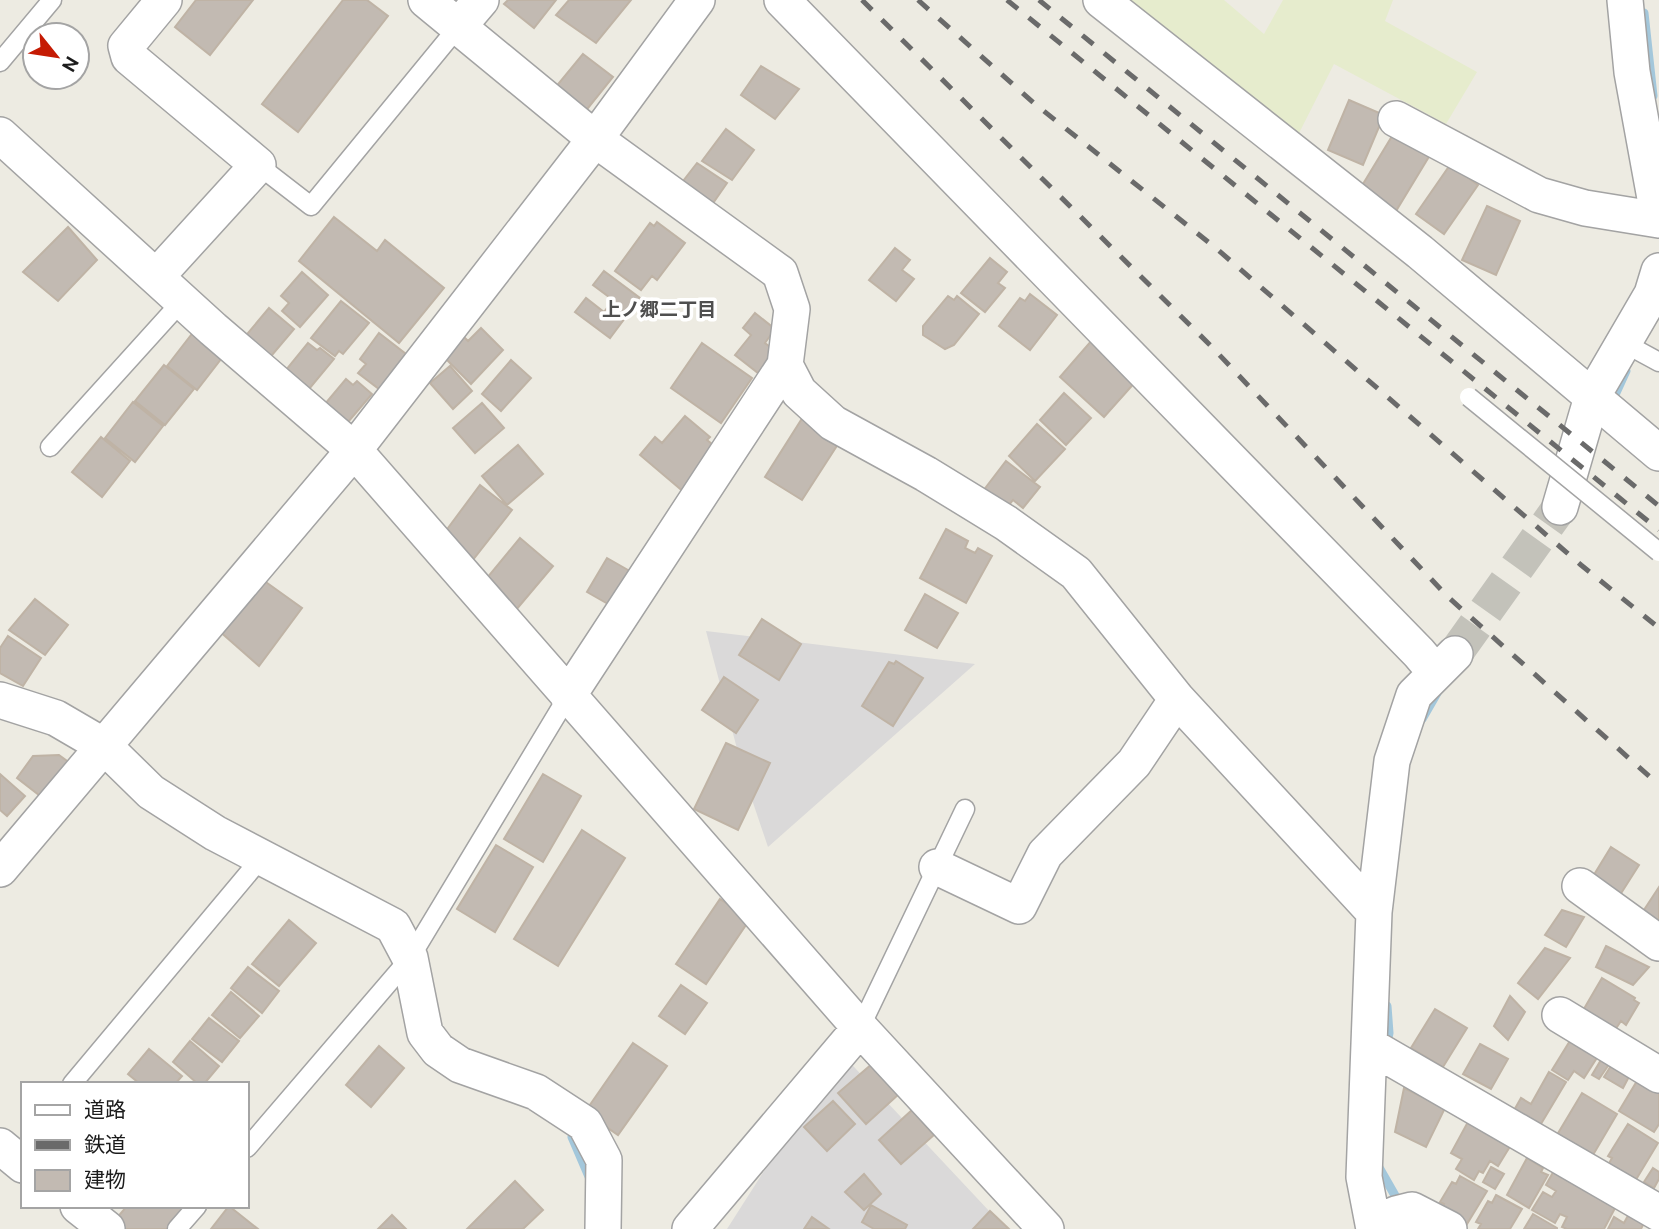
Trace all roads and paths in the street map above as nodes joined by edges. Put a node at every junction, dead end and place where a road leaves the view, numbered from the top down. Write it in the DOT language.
graph roads {
  1 [pos="52,0"];
  2 [pos="164,0"];
  3 [pos="426,0"];
  4 [pos="481,0"];
  5 [pos="697,0"];
  6 [pos="782,0"];
  7 [pos="1101,0"];
  8 [pos="1625,0"];
  9 [pos="458,27"];
  10 [pos="0,62"];
  11 [pos="1396,119"];
  12 [pos="0,135"];
  13 [pos="595,139"];
  14 [pos="258,164"];
  15 [pos="1659,220"];
  16 [pos="1659,271"];
  17 [pos="156,278"];
  18 [pos="182,301"];
  19 [pos="1639,351"];
  20 [pos="785,365"];
  21 [pos="1469,397"];
  22 [pos="1592,397"];
  23 [pos="50,447"];
  24 [pos="354,450"];
  25 [pos="1659,453"];
  26 [pos="1560,507"];
  27 [pos="1659,552"];
  28 [pos="568,696"];
  29 [pos="1177,699"];
  30 [pos="0,700"];
  31 [pos="104,746"];
  32 [pos="965,809"];
  33 [pos="262,857"];
  34 [pos="937,867"];
  35 [pos="0,869"];
  36 [pos="1580,886"];
  37 [pos="1374,912"];
  38 [pos="1659,943"];
  39 [pos="410,958"];
  40 [pos="1560,1015"];
  41 [pos="860,1028"];
  42 [pos="1383,1054"];
  43 [pos="1659,1075"];
  44 [pos="74,1082"];
  45 [pos="248,1147"];
  46 [pos="81,1208"];
  47 [pos="195,1208"];
  48 [pos="1659,1213"];
  49 [pos="1388,1219"];
  50 [pos="107,1229"];
  51 [pos="177,1229"];
  52 [pos="603,1229"];
  53 [pos="690,1229"];
  54 [pos="1046,1229"];
  55 [pos="1449,1229"];
  1 -- 10 [label="lane"];
  2 -- 14 [label="street"];
  3 -- 9 [label="street"];
  4 -- 9 [label="street"];
  5 -- 13 [label="street"];
  6 -- 37 [label="street"];
  7 -- 22 [label="street"];
  8 -- 15 [label="street"];
  9 -- 13 [label="street"];
  9 -- 14 [label="lane"];
  11 -- 15 [label="street"];
  12 -- 17 [label="street"];
  13 -- 20 [label="street"];
  13 -- 24 [label="street"];
  14 -- 17 [label="street"];
  16 -- 19 [label="street"];
  17 -- 18 [label="street"];
  18 -- 23 [label="lane"];
  18 -- 24 [label="street"];
  19 -- 22 [label="street"];
  20 -- 28 [label="street"];
  20 -- 29 [label="street"];
  21 -- 27 [label="lane, bridge"];
  22 -- 25 [label="street"];
  22 -- 26 [label="street"];
  24 -- 28 [label="street"];
  24 -- 31 [label="street"];
  28 -- 39 [label="lane"];
  28 -- 41 [label="street"];
  29 -- 34 [label="street"];
  29 -- 37 [label="street"];
  30 -- 31 [label="street"];
  31 -- 33 [label="street"];
  31 -- 35 [label="street"];
  32 -- 34 [label="lane"];
  33 -- 39 [label="street"];
  33 -- 44 [label="lane"];
  34 -- 41 [label="lane"];
  36 -- 38 [label="street"];
  37 -- 42 [label="street"];
  39 -- 45 [label="lane"];
  39 -- 52 [label="street"];
  40 -- 43 [label="street"];
  41 -- 53 [label="street"];
  41 -- 54 [label="street"];
  42 -- 48 [label="street"];
  42 -- 49 [label="street"];
  46 -- 50 [label="street"];
  47 -- 51 [label="lane"];
  49 -- 55 [label="street"];
}
